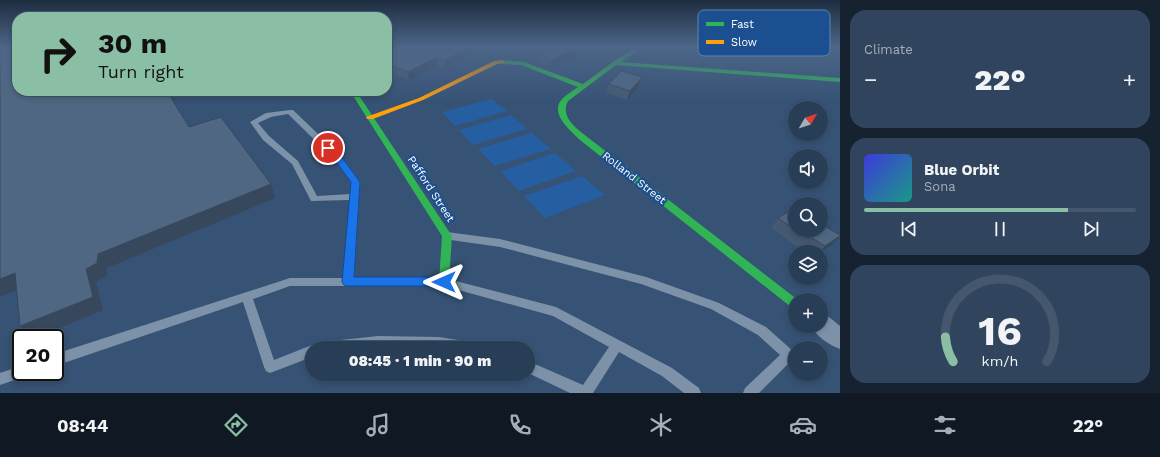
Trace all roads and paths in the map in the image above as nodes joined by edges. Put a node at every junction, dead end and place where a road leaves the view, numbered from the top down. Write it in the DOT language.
graph roads {
  1 [pos="489,65"];
  2 [pos="528,65"];
  3 [pos="612,65"];
  4 [pos="646,65"];
  5 [pos="840,80"];
  6 [pos="582,86"];
  7 [pos="356,96"];
  8 [pos="370,117"];
  9 [pos="354,197"];
  10 [pos="447,236"];
  11 [pos="348,282"];
  12 [pos="444,282"];
  13 [pos="247,296"];
  14 [pos="788,299"];
  15 [pos="828,330"];
  16 [pos="840,339"];
  17 [pos="617,345"];
  18 [pos="305,354"];
  19 [pos="64,357"];
  20 [pos="535,370"];
  21 [pos="12,375"];
  22 [pos="0,379"];
  23 [pos="585,393"];
  24 [pos="694,393"];
  25 [pos="750,393"];
  1 -- 8 [label="street"];
  2 -- 6 [label="street"];
  3 -- 6 [label="street, Rolland Street"];
  4 -- 5 [label="street"];
  6 -- 14 [label="street, Rolland Street"];
  7 -- 8 [label="street, Pafford Street"];
  8 -- 10 [label="street, Pafford Street"];
  9 -- 9 [label="lane"];
  9 -- 11 [label="lane"];
  10 -- 12 [label="street, Pafford Street"];
  10 -- 25 [label="lane"];
  11 -- 12 [label="lane"];
  11 -- 13 [label="lane"];
  12 -- 17 [label="lane"];
  13 -- 18 [label="lane"];
  13 -- 19 [label="lane"];
  15 -- 16 [label="street"];
  17 -- 23 [label="lane"];
  17 -- 24 [label="lane"];
  20 -- 23 [label="lane"];
  21 -- 22 [label="lane"];
}
